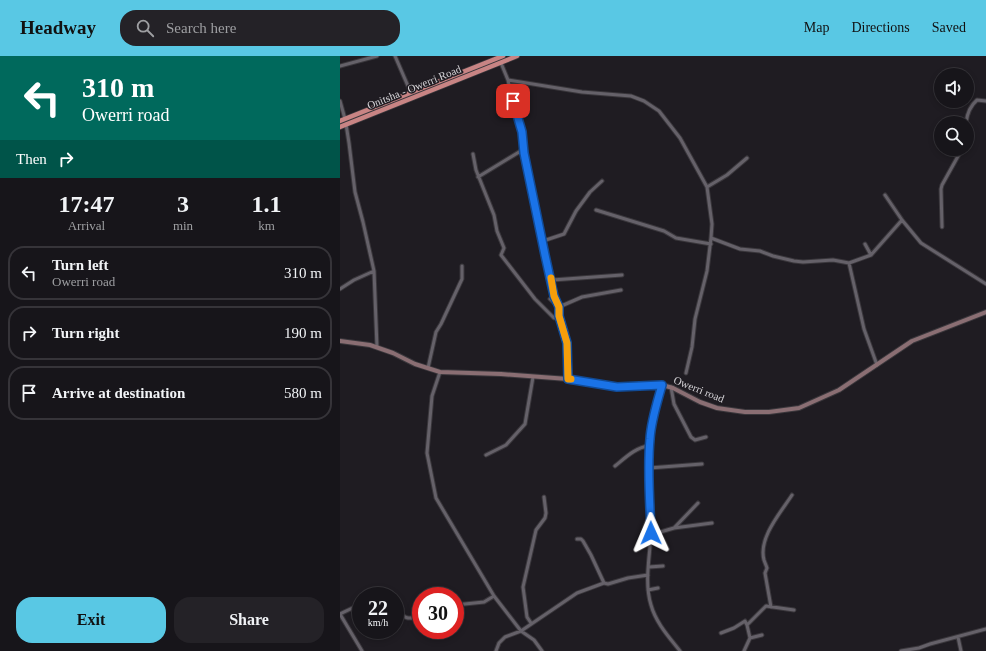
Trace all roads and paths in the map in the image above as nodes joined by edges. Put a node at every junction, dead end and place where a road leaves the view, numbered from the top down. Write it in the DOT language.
graph roads {
  1 [pos="377,56"];
  2 [pos="395,56"];
  3 [pos="503,56"];
  4 [pos="517,56"];
  5 [pos="490,58"];
  6 [pos="501,63"];
  7 [pos="340,66"];
  8 [pos="508,80"];
  9 [pos="410,93"];
  10 [pos="340,101"];
  11 [pos="986,101"];
  12 [pos="967,116"];
  13 [pos="344,122"];
  14 [pos="340,127"];
  15 [pos="524,149"];
  16 [pos="473,154"];
  17 [pos="958,156"];
  18 [pos="747,158"];
  19 [pos="478,177"];
  20 [pos="602,181"];
  21 [pos="707,187"];
  22 [pos="885,195"];
  23 [pos="596,210"];
  24 [pos="902,220"];
  25 [pos="942,227"];
  26 [pos="711,238"];
  27 [pos="543,241"];
  28 [pos="711,244"];
  29 [pos="865,244"];
  30 [pos="871,255"];
  31 [pos="849,263"];
  32 [pos="462,266"];
  33 [pos="374,271"];
  34 [pos="622,275"];
  35 [pos="552,280"];
  36 [pos="986,284"];
  37 [pos="340,289"];
  38 [pos="621,290"];
  39 [pos="550,299"];
  40 [pos="559,307"];
  41 [pos="986,312"];
  42 [pos="559,316"];
  43 [pos="340,341"];
  44 [pos="377,347"];
  45 [pos="877,365"];
  46 [pos="428,368"];
  47 [pos="440,372"];
  48 [pos="686,373"];
  49 [pos="533,377"];
  50 [pos="568,379"];
  51 [pos="662,385"];
  52 [pos="672,387"];
  53 [pos="706,437"];
  54 [pos="649,446"];
  55 [pos="486,455"];
  56 [pos="702,464"];
  57 [pos="615,466"];
  58 [pos="649,468"];
  59 [pos="792,495"];
  60 [pos="544,497"];
  61 [pos="698,503"];
  62 [pos="712,523"];
  63 [pos="674,528"];
  64 [pos="651,533"];
  65 [pos="577,539"];
  66 [pos="663,566"];
  67 [pos="649,567"];
  68 [pos="648,575"];
  69 [pos="604,583"];
  70 [pos="658,588"];
  71 [pos="648,590"];
  72 [pos="494,596"];
  73 [pos="464,604"];
  74 [pos="771,607"];
  75 [pos="352,608"];
  76 [pos="794,610"];
  77 [pos="340,614"];
  78 [pos="531,624"];
  79 [pos="747,625"];
  80 [pos="986,629"];
  81 [pos="521,630"];
  82 [pos="721,633"];
  83 [pos="762,635"];
  84 [pos="958,637"];
  85 [pos="750,638"];
  86 [pos="362,651"];
  87 [pos="496,651"];
  88 [pos="542,651"];
  89 [pos="680,651"];
  90 [pos="744,651"];
  91 [pos="901,651"];
  92 [pos="961,651"];
  1 -- 7 [label="street"];
  2 -- 9 [label="street"];
  3 -- 5 [label="highway, Onitsha - Owerri Road"];
  4 -- 6 [label="highway, Onitsha - Owerri Road"];
  5 -- 9 [label="highway, Onitsha - Owerri Road"];
  6 -- 8 [label="street"];
  6 -- 13 [label="highway, Onitsha - Owerri Road"];
  8 -- 15 [label="street"];
  8 -- 21 [label="street"];
  9 -- 13 [label="highway, Onitsha - Owerri Road"];
  10 -- 13 [label="street"];
  11 -- 12 [label="street"];
  13 -- 14 [label="highway, Onitsha - Owerri Road"];
  13 -- 33 [label="street"];
  15 -- 19 [label="street"];
  15 -- 27 [label="street"];
  16 -- 19 [label="street"];
  17 -- 25 [label="street"];
  18 -- 21 [label="street"];
  19 -- 42 [label="street"];
  20 -- 27 [label="street"];
  21 -- 26 [label="street"];
  22 -- 24 [label="street"];
  23 -- 28 [label="street"];
  24 -- 30 [label="street"];
  24 -- 36 [label="street"];
  26 -- 28 [label="street"];
  26 -- 31 [label="street"];
  27 -- 35 [label="street"];
  28 -- 48 [label="street"];
  29 -- 30 [label="street"];
  30 -- 31 [label="street"];
  31 -- 45 [label="street"];
  32 -- 46 [label="street"];
  33 -- 37 [label="street"];
  33 -- 44 [label="street"];
  34 -- 35 [label="street"];
  35 -- 40 [label="street"];
  38 -- 40 [label="street"];
  39 -- 40 [label="street"];
  40 -- 42 [label="street"];
  41 -- 45 [label="main road, Owerri road"];
  42 -- 50 [label="street"];
  43 -- 44 [label="main road, Owerri road"];
  44 -- 46 [label="main road, Owerri road"];
  45 -- 52 [label="main road, Owerri road"];
  46 -- 47 [label="main road, Owerri road"];
  47 -- 49 [label="main road, Owerri road"];
  47 -- 72 [label="street"];
  49 -- 50 [label="main road, Owerri road"];
  49 -- 55 [label="street"];
  50 -- 51 [label="main road, Owerri road"];
  51 -- 52 [label="main road, Owerri road"];
  51 -- 54 [label="street"];
  52 -- 53 [label="street"];
  54 -- 57 [label="street"];
  54 -- 58 [label="street"];
  56 -- 58 [label="street"];
  58 -- 64 [label="street"];
  59 -- 74 [label="street"];
  60 -- 78 [label="street"];
  61 -- 63 [label="street"];
  62 -- 63 [label="street"];
  63 -- 64 [label="street"];
  64 -- 67 [label="street"];
  65 -- 69 [label="street"];
  66 -- 67 [label="street"];
  67 -- 68 [label="street"];
  68 -- 69 [label="street"];
  68 -- 71 [label="street"];
  69 -- 78 [label="street"];
  70 -- 71 [label="street"];
  71 -- 89 [label="street"];
  72 -- 73 [label="street"];
  72 -- 81 [label="street"];
  74 -- 76 [label="street"];
  74 -- 79 [label="street"];
  75 -- 77 [label="street"];
  77 -- 86 [label="street"];
  78 -- 81 [label="street"];
  79 -- 82 [label="street"];
  79 -- 85 [label="street"];
  80 -- 84 [label="street"];
  81 -- 87 [label="street"];
  81 -- 88 [label="street"];
  83 -- 85 [label="street"];
  84 -- 91 [label="street"];
  84 -- 92 [label="street"];
  85 -- 90 [label="street"];
}
